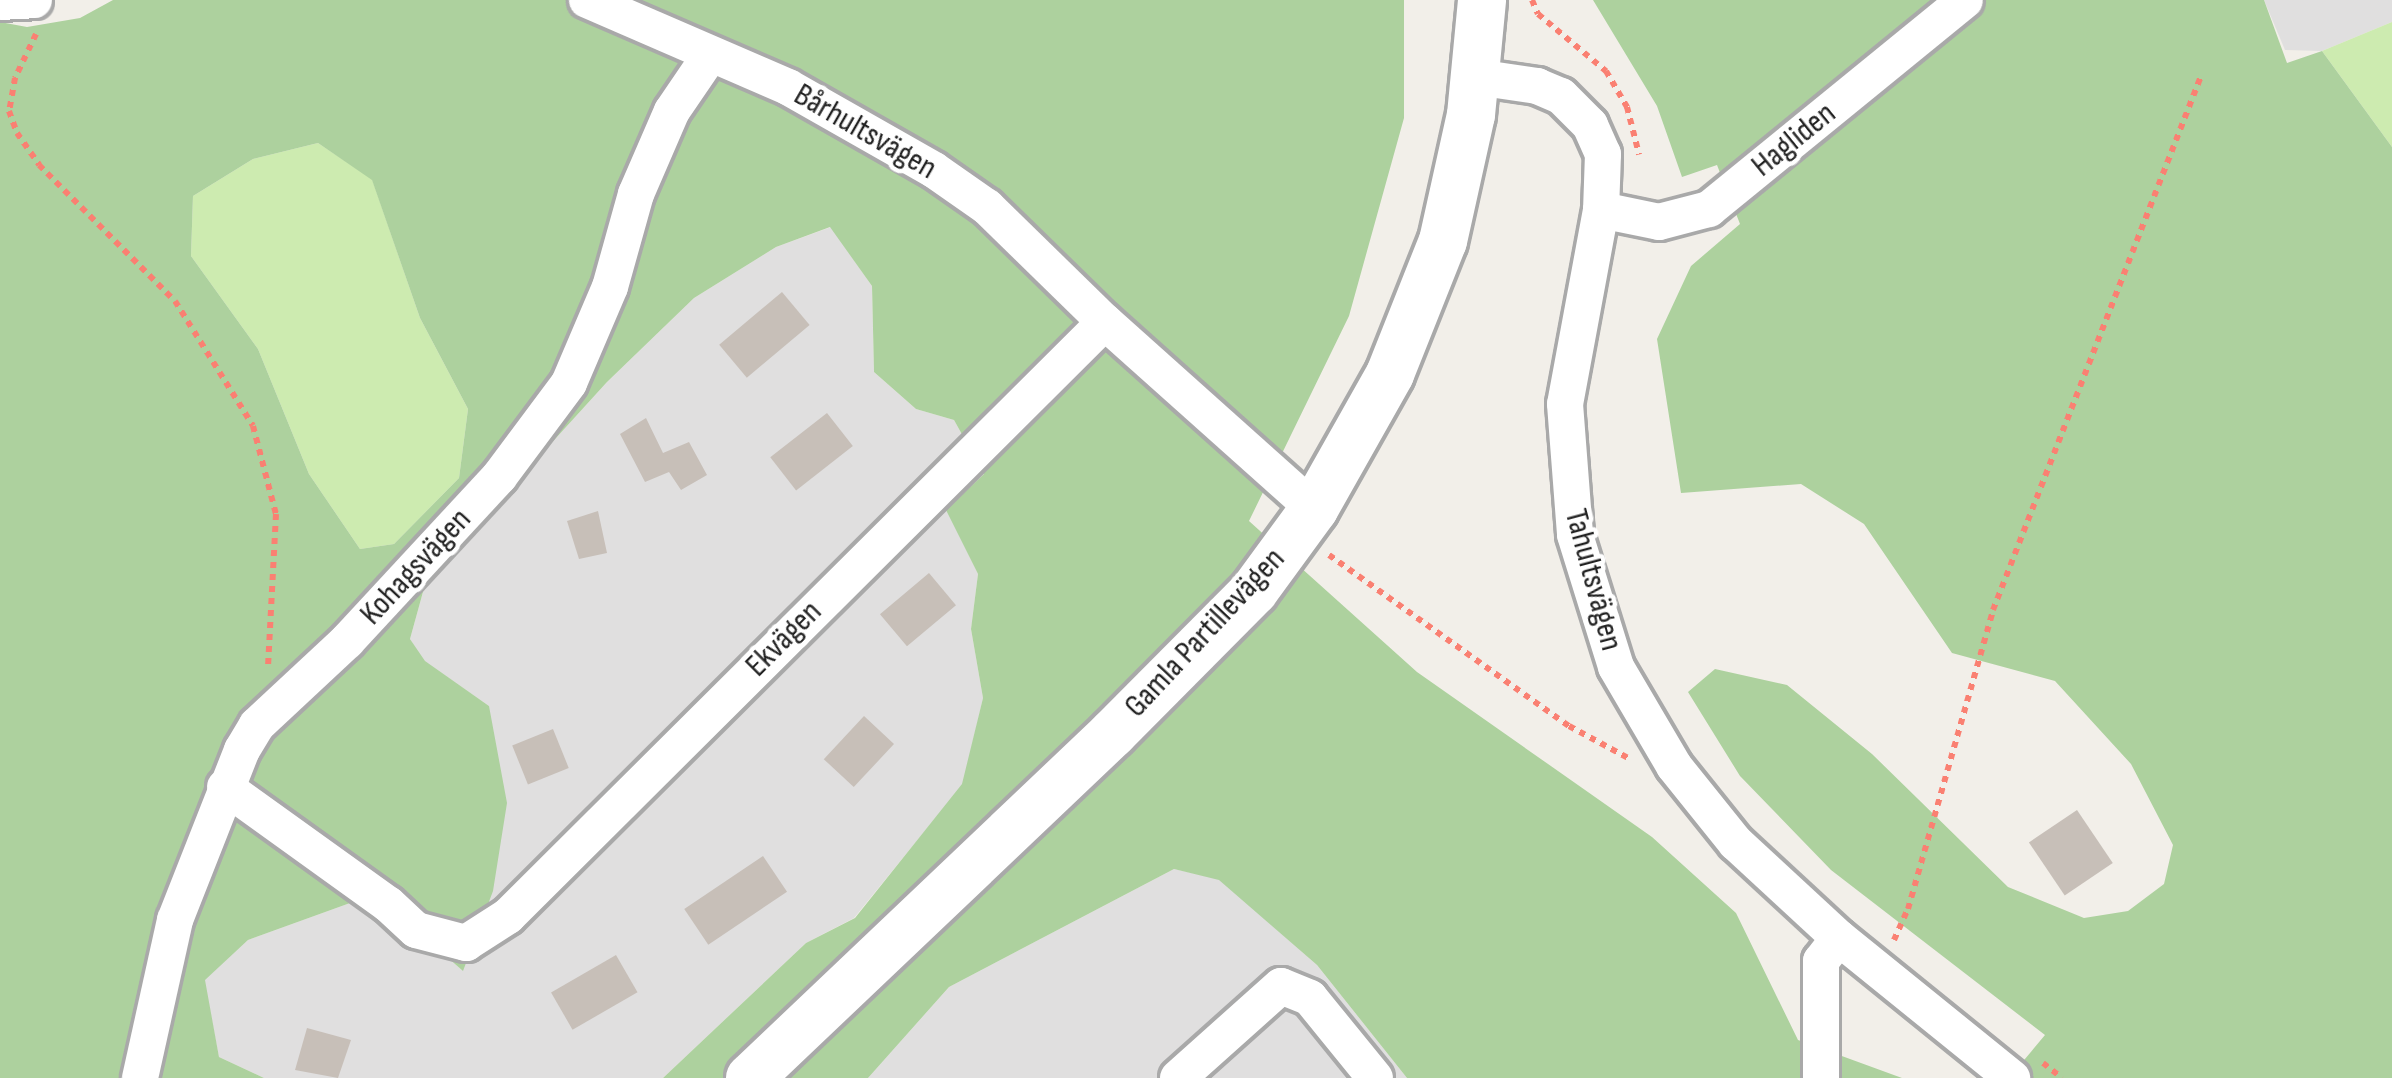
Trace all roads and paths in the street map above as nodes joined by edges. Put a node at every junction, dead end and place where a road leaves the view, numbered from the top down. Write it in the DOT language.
graph roads {
  1 [pos="587,0"];
  2 [pos="1482,0"];
  3 [pos="1532,0"];
  4 [pos="1965,0"];
  5 [pos="0,2"];
  6 [pos="40,8"];
  7 [pos="710,55"];
  8 [pos="2200,76"];
  9 [pos="1476,77"];
  10 [pos="1616,213"];
  11 [pos="1105,322"];
  12 [pos="1306,520"];
  13 [pos="256,725"];
  14 [pos="1674,766"];
  15 [pos="225,787"];
  16 [pos="1878,927"];
  17 [pos="1839,938"];
  18 [pos="1894,940"];
  19 [pos="1905,950"];
  20 [pos="2019,1063"];
  21 [pos="140,1078"];
  22 [pos="750,1078"];
  23 [pos="1178,1078"];
  24 [pos="1375,1078"];
  25 [pos="1821,1078"];
  26 [pos="2062,1078"];
  1 -- 7 [label="street, Bårhultsvägen"];
  2 -- 9 [label="street, Gamla Partillevägen"];
  3 -- 10 [label="path"];
  4 -- 10 [label="street, Hagliden"];
  5 -- 6 [label="street"];
  6 -- 13 [label="path"];
  7 -- 11 [label="street, Bårhultsvägen"];
  7 -- 13 [label="street, Kohagsvägen"];
  8 -- 18 [label="path"];
  9 -- 10 [label="street, Tahultsvägen"];
  9 -- 12 [label="street, Gamla Partillevägen"];
  10 -- 14 [label="street, Tahultsvägen"];
  11 -- 12 [label="street"];
  11 -- 15 [label="street, Ekvägen"];
  12 -- 14 [label="path"];
  12 -- 22 [label="street, Gamla Partillevägen"];
  13 -- 15 [label="street, Kohagsvägen"];
  14 -- 17 [label="street, Tahultsvägen"];
  15 -- 21 [label="street, Kohagsvägen"];
  16 -- 18 [label="path"];
  17 -- 20 [label="street, Tahultsvägen"];
  17 -- 25 [label="street"];
  18 -- 19 [label="path"];
  20 -- 26 [label="path"];
  23 -- 24 [label="street"];
}
